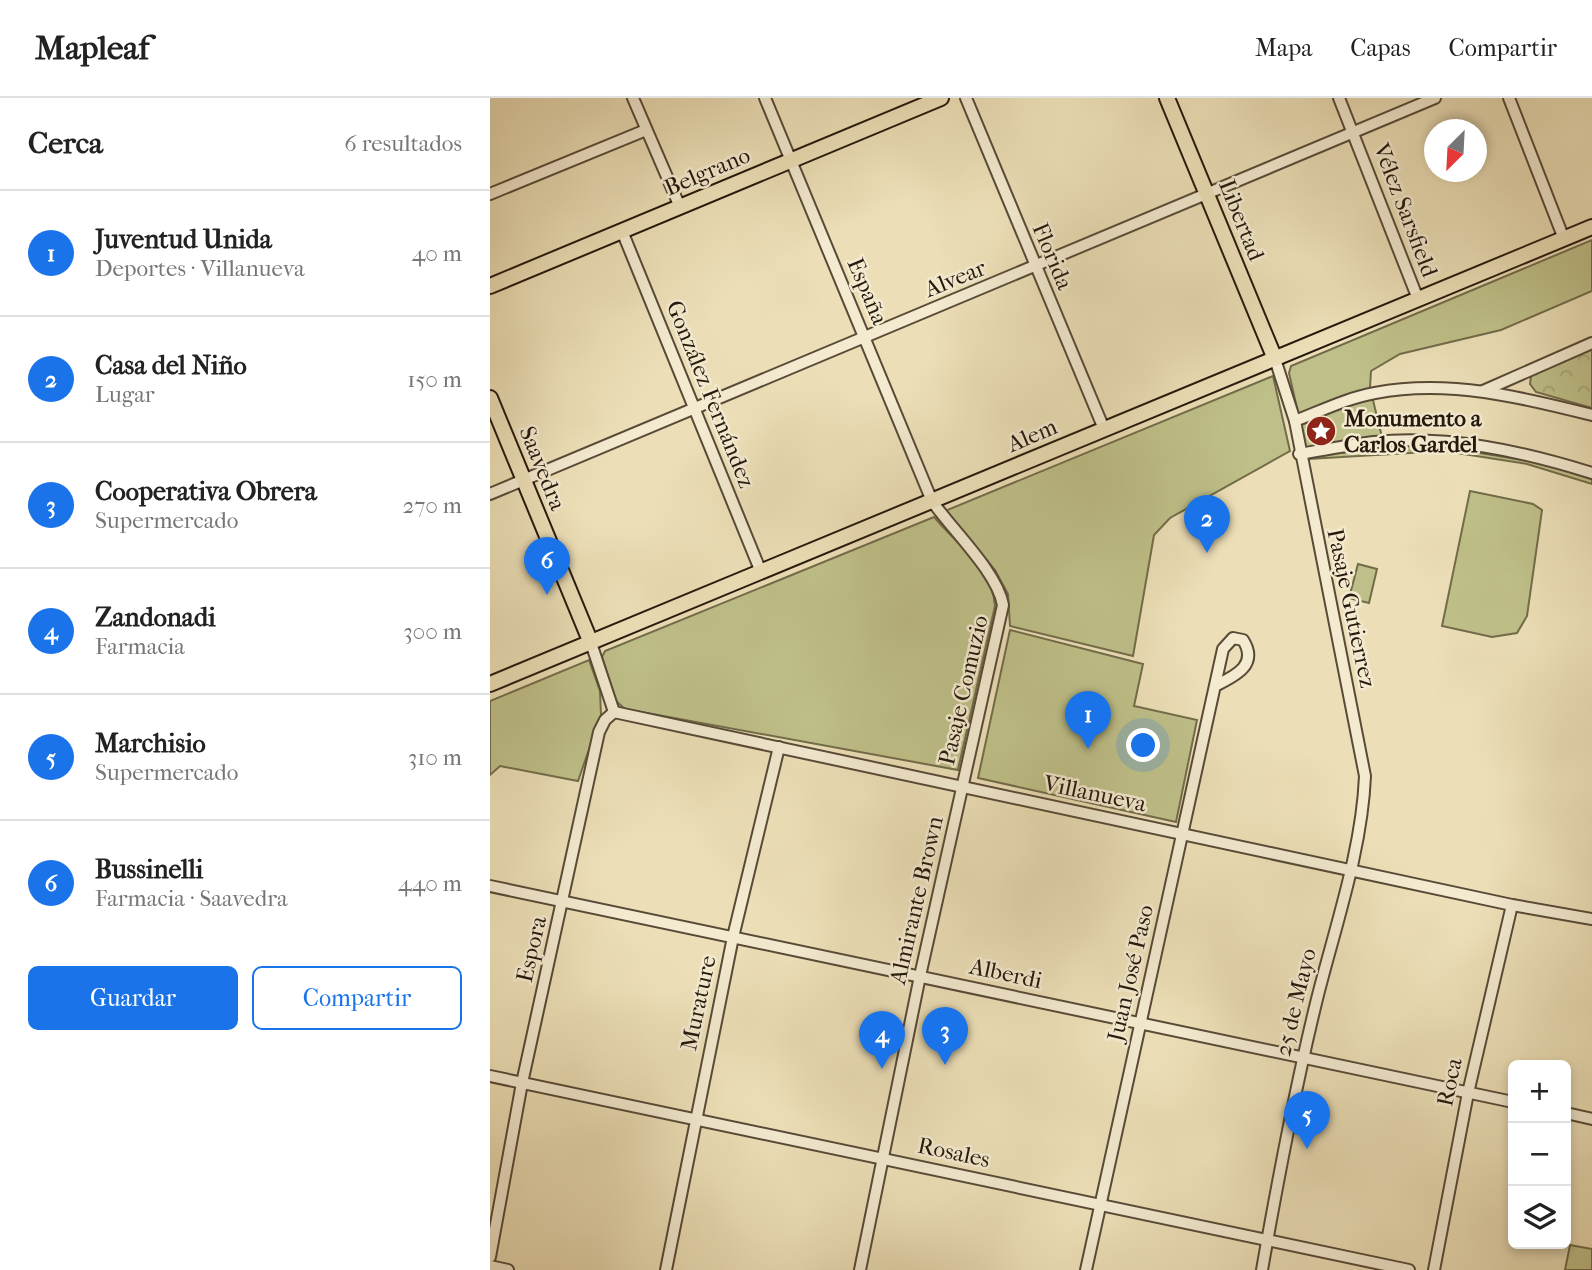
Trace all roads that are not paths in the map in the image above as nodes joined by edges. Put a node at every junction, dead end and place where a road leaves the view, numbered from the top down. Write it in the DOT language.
graph roads {
  1 [pos="634,98"];
  2 [pos="765,98"];
  3 [pos="941,98"];
  4 [pos="966,98"];
  5 [pos="1167,98"];
  6 [pos="1339,98"];
  7 [pos="1435,98"];
  8 [pos="1509,98"];
  9 [pos="646,130"];
  10 [pos="1354,133"];
  11 [pos="791,161"];
  12 [pos="490,194"];
  13 [pos="1207,194"];
  14 [pos="680,207"];
  15 [pos="1592,227"];
  16 [pos="622,231"];
  17 [pos="1564,239"];
  18 [pos="1034,268"];
  19 [pos="490,286"];
  20 [pos="1418,299"];
  21 [pos="864,337"];
  22 [pos="1592,343"];
  23 [pos="1275,359"];
  24 [pos="1483,391"];
  25 [pos="490,398"];
  26 [pos="693,408"];
  27 [pos="1592,415"];
  28 [pos="1295,422"];
  29 [pos="1104,429"];
  30 [pos="1299,454"];
  31 [pos="1592,472"];
  32 [pos="524,480"];
  33 [pos="490,494"];
  34 [pos="932,501"];
  35 [pos="761,572"];
  36 [pos="591,643"];
  37 [pos="490,684"];
  38 [pos="1215,686"];
  39 [pos="614,712"];
  40 [pos="779,747"];
  41 [pos="963,786"];
  42 [pos="1183,833"];
  43 [pos="1350,867"];
  44 [pos="490,886"];
  45 [pos="563,901"];
  46 [pos="1512,905"];
  47 [pos="1592,919"];
  48 [pos="733,937"];
  49 [pos="920,976"];
  50 [pos="1139,1023"];
  51 [pos="1303,1058"];
  52 [pos="490,1076"];
  53 [pos="522,1083"];
  54 [pos="1468,1093"];
  55 [pos="1508,1101"];
  56 [pos="1571,1114"];
  57 [pos="695,1119"];
  58 [pos="1592,1119"];
  59 [pos="883,1159"];
  60 [pos="1100,1205"];
  61 [pos="1268,1240"];
  62 [pos="490,1257"];
  63 [pos="490,1266"];
  64 [pos="508,1270"];
  65 [pos="666,1270"];
  66 [pos="860,1270"];
  67 [pos="1086,1270"];
  68 [pos="1262,1270"];
  69 [pos="1409,1270"];
  70 [pos="1434,1270"];
  1 -- 9 [label="street"];
  2 -- 11 [label="street, España"];
  3 -- 11 [label="main road, Belgrano"];
  4 -- 18 [label="street, Florida"];
  5 -- 13 [label="main road, Libertad"];
  6 -- 10 [label="street, Vélez Sarsfield"];
  7 -- 10 [label="street, Alvear"];
  8 -- 17 [label="street"];
  9 -- 12 [label="street"];
  9 -- 14 [label="street"];
  10 -- 13 [label="street, Alvear"];
  10 -- 20 [label="street, Vélez Sarsfield"];
  11 -- 14 [label="main road, Belgrano"];
  11 -- 21 [label="street, España"];
  13 -- 18 [label="street, Alvear"];
  13 -- 23 [label="main road, Libertad"];
  14 -- 16 [label="main road, Belgrano"];
  15 -- 17 [label="main road, Alem"];
  16 -- 19 [label="main road, Belgrano"];
  16 -- 26 [label="street, González Fernández"];
  17 -- 20 [label="main road, Alem"];
  18 -- 21 [label="street, Alvear"];
  18 -- 29 [label="street, Florida"];
  20 -- 23 [label="main road, Alem"];
  21 -- 26 [label="street, Alvear"];
  21 -- 34 [label="street, España"];
  22 -- 24 [label="street"];
  23 -- 28 [label="street, Pasaje Gutierrez"];
  23 -- 29 [label="main road, Alem"];
  24 -- 27 [label="street"];
  24 -- 28 [label="street"];
  25 -- 32 [label="main road, Saavedra"];
  26 -- 32 [label="street, Alvear"];
  26 -- 35 [label="street, González Fernández"];
  28 -- 30 [label="street, Pasaje Gutierrez"];
  29 -- 34 [label="main road, Alem"];
  30 -- 31 [label="street"];
  30 -- 43 [label="street, Pasaje Gutierrez"];
  32 -- 33 [label="street, Alvear"];
  32 -- 36 [label="main road, Saavedra"];
  34 -- 35 [label="main road, Alem"];
  34 -- 41 [label="street, Pasaje Comuzio"];
  35 -- 36 [label="main road, Alem"];
  36 -- 37 [label="main road, Alem"];
  36 -- 39 [label="street, Saavedra"];
  38 -- 42 [label="street, Juan José Paso"];
  39 -- 40 [label="street, Villanueva"];
  39 -- 45 [label="street, Espora"];
  40 -- 41 [label="street, Villanueva"];
  40 -- 48 [label="street, Murature"];
  41 -- 42 [label="street, Villanueva"];
  41 -- 49 [label="street, Almirante Brown"];
  42 -- 43 [label="street, Villanueva"];
  42 -- 50 [label="street, Juan José Paso"];
  43 -- 46 [label="street, Villanueva"];
  43 -- 51 [label="street, 25 de Mayo"];
  44 -- 45 [label="street, Alberdi"];
  45 -- 48 [label="street, Alberdi"];
  45 -- 53 [label="street, Espora"];
  46 -- 47 [label="street, Villanueva"];
  46 -- 54 [label="street, Roca"];
  48 -- 49 [label="street, Alberdi"];
  48 -- 57 [label="street, Murature"];
  49 -- 50 [label="street, Alberdi"];
  49 -- 59 [label="street, Almirante Brown"];
  50 -- 51 [label="street, Alberdi"];
  50 -- 60 [label="street, Juan José Paso"];
  51 -- 54 [label="street, Alberdi"];
  51 -- 61 [label="street, 25 de Mayo"];
  52 -- 53 [label="street, Rosales"];
  53 -- 57 [label="street, Rosales"];
  53 -- 62 [label="street, Espora"];
  54 -- 55 [label="street, Alberdi"];
  54 -- 70 [label="street, Roca"];
  56 -- 58 [label="street"];
  57 -- 59 [label="street, Rosales"];
  57 -- 65 [label="street, Murature"];
  59 -- 60 [label="street, Rosales"];
  59 -- 66 [label="street, Almirante Brown"];
  60 -- 61 [label="street, Rosales"];
  60 -- 67 [label="street, Juan José Paso"];
  61 -- 68 [label="street, 25 de Mayo"];
  61 -- 69 [label="street, Rosales"];
  63 -- 64 [label="street"];
}
